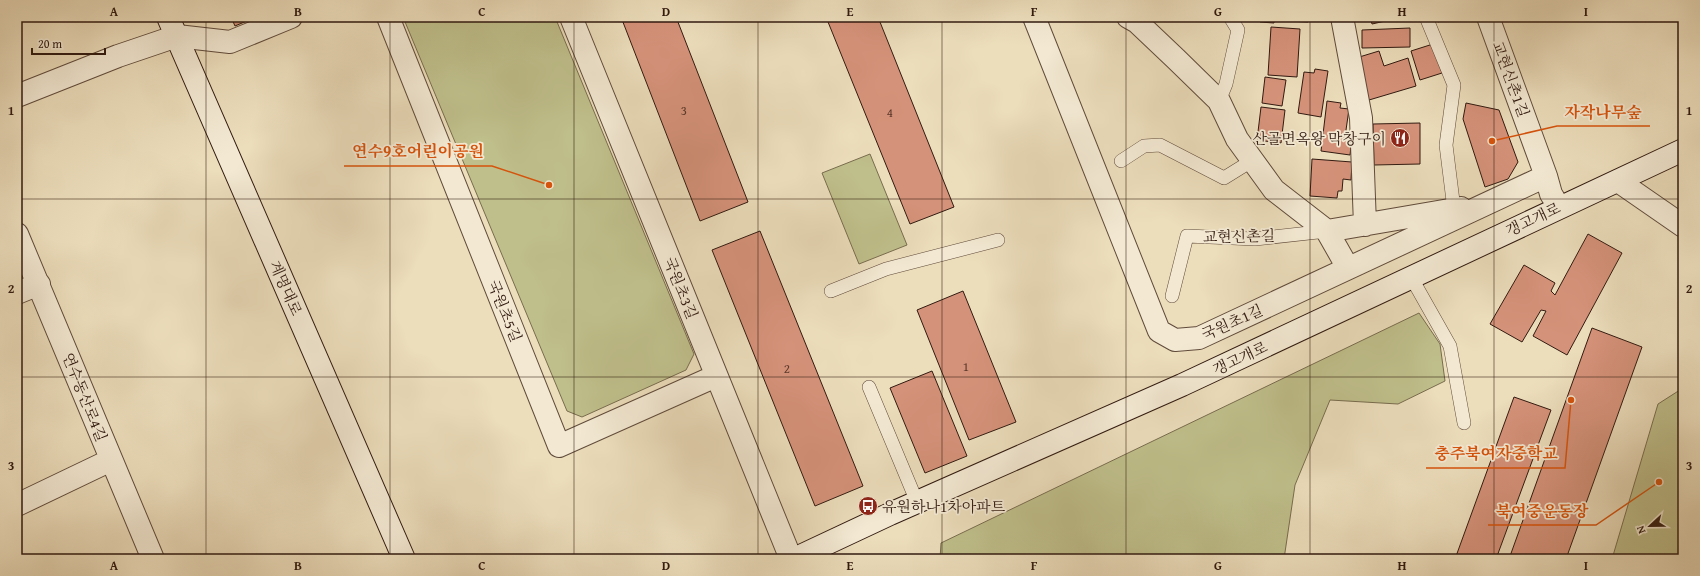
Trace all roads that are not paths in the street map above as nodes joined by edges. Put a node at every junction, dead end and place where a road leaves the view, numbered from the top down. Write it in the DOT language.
graph roads {
  1 [pos="291,17"];
  2 [pos="388,17"];
  3 [pos="571,17"];
  4 [pos="1034,17"];
  5 [pos="1128,17"];
  6 [pos="1230,17"];
  7 [pos="1342,17"];
  8 [pos="1426,17"];
  9 [pos="1488,17"];
  10 [pos="172,26"];
  11 [pos="17,96"];
  12 [pos="1219,102"];
  13 [pos="1683,150"];
  14 [pos="1253,160"];
  15 [pos="1121,161"];
  16 [pos="1546,176"];
  17 [pos="1618,181"];
  18 [pos="1492,203"];
  19 [pos="1559,207"];
  20 [pos="1454,209"];
  21 [pos="1365,225"];
  22 [pos="1683,226"];
  23 [pos="1328,231"];
  24 [pos="17,234"];
  25 [pos="998,240"];
  26 [pos="1348,268"];
  27 [pos="1410,277"];
  28 [pos="39,284"];
  29 [pos="831,291"];
  30 [pos="17,294"];
  31 [pos="1172,296"];
  32 [pos="716,376"];
  33 [pos="869,387"];
  34 [pos="1464,423"];
  35 [pos="111,460"];
  36 [pos="917,502"];
  37 [pos="17,505"];
  38 [pos="153,559"];
  39 [pos="404,559"];
  40 [pos="793,559"];
  1 -- 10 [label="street"];
  2 -- 32 [label="street, 국원초5길"];
  3 -- 32 [label="street, 국원초3길"];
  4 -- 26 [label="street, 국원초1길"];
  5 -- 12 [label="street"];
  6 -- 12 [label="lane"];
  7 -- 21 [label="street"];
  8 -- 20 [label="lane"];
  9 -- 16 [label="street, 교현신촌1길"];
  10 -- 11 [label="street"];
  10 -- 39 [label="street, 계명대로"];
  12 -- 14 [label="street"];
  13 -- 17 [label="street, 갱고개로"];
  14 -- 15 [label="lane"];
  14 -- 23 [label="street"];
  16 -- 18 [label="street, 국원초1길"];
  16 -- 19 [label="street, 교현신촌1길"];
  17 -- 19 [label="street, 갱고개로"];
  17 -- 22 [label="street"];
  18 -- 20 [label="street"];
  18 -- 26 [label="street, 국원초1길"];
  19 -- 27 [label="street, 갱고개로"];
  20 -- 21 [label="street"];
  21 -- 23 [label="street"];
  23 -- 26 [label="street"];
  23 -- 31 [label="lane, 교현신촌길"];
  24 -- 28 [label="street, 연수동산로4길"];
  25 -- 29 [label="lane"];
  27 -- 34 [label="lane"];
  27 -- 36 [label="street, 갱고개로"];
  28 -- 30 [label="street"];
  28 -- 35 [label="street, 연수동산로4길"];
  32 -- 40 [label="street, 국원초3길"];
  33 -- 36 [label="lane"];
  35 -- 37 [label="street"];
  35 -- 38 [label="street, 연수동산로4길"];
  36 -- 40 [label="street, 갱고개로"];
}
